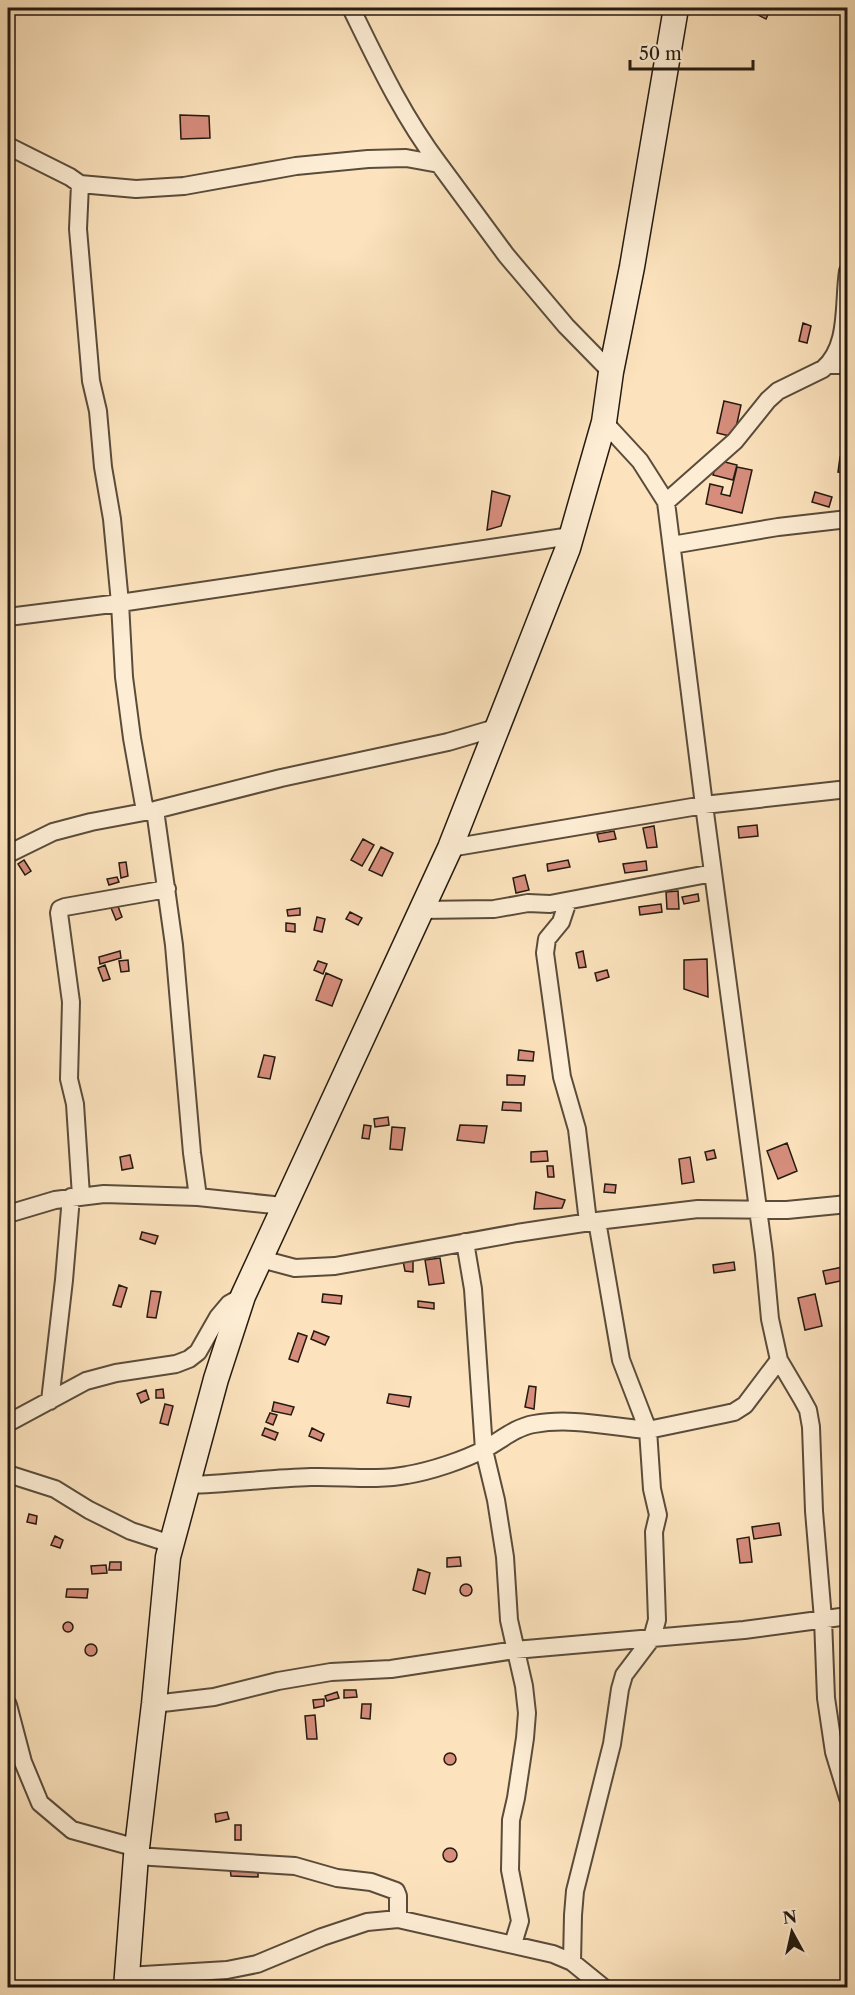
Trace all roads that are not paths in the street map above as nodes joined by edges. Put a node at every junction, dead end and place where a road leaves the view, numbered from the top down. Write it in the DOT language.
graph roads {
  1 [pos="351,8"];
  2 [pos="676,8"];
  3 [pos="8,147"];
  4 [pos="439,164"];
  5 [pos="80,184"];
  6 [pos="848,271"];
  7 [pos="828,364"];
  8 [pos="848,365"];
  9 [pos="611,372"];
  10 [pos="604,422"];
  11 [pos="666,502"];
  12 [pos="848,519"];
  13 [pos="571,537"];
  14 [pos="672,545"];
  15 [pos="120,603"];
  16 [pos="8,617"];
  17 [pos="499,727"];
  18 [pos="848,789"];
  19 [pos="704,805"];
  20 [pos="150,811"];
  21 [pos="450,848"];
  22 [pos="8,854"];
  23 [pos="713,873"];
  24 [pos="166,889"];
  25 [pos="568,901"];
  26 [pos="421,910"];
  27 [pos="76,1197"];
  28 [pos="198,1197"];
  29 [pos="848,1204"];
  30 [pos="284,1206"];
  31 [pos="758,1209"];
  32 [pos="8,1214"];
  33 [pos="593,1221"];
  34 [pos="465,1242"];
  35 [pos="261,1260"];
  36 [pos="243,1296"];
  37 [pos="779,1360"];
  38 [pos="50,1401"];
  39 [pos="8,1423"];
  40 [pos="648,1430"];
  41 [pos="484,1450"];
  42 [pos="8,1474"];
  43 [pos="188,1485"];
  44 [pos="171,1545"];
  45 [pos="848,1616"];
  46 [pos="823,1619"];
  47 [pos="652,1638"];
  48 [pos="515,1650"];
  49 [pos="154,1704"];
  50 [pos="8,1706"];
  51 [pos="848,1798"];
  52 [pos="136,1852"];
  53 [pos="398,1919"];
  54 [pos="513,1944"];
  55 [pos="572,1962"];
  56 [pos="127,1982"];
  57 [pos="604,1988"];
  1 -- 4 [label="street"];
  2 -- 9 [label="main road"];
  3 -- 5 [label="street"];
  4 -- 5 [label="street"];
  4 -- 9 [label="street"];
  5 -- 15 [label="street"];
  6 -- 7 [label="street"];
  7 -- 8 [label="street"];
  7 -- 11 [label="street"];
  9 -- 10 [label="main road"];
  10 -- 11 [label="street"];
  10 -- 13 [label="main road"];
  11 -- 14 [label="street"];
  12 -- 14 [label="street"];
  13 -- 15 [label="street"];
  13 -- 17 [label="main road"];
  14 -- 19 [label="street"];
  15 -- 16 [label="street"];
  15 -- 20 [label="street"];
  17 -- 20 [label="street"];
  17 -- 21 [label="main road"];
  18 -- 19 [label="street"];
  19 -- 21 [label="street"];
  19 -- 23 [label="street"];
  20 -- 22 [label="street"];
  20 -- 24 [label="street"];
  21 -- 26 [label="main road"];
  23 -- 25 [label="street"];
  23 -- 31 [label="street"];
  24 -- 27 [label="street"];
  24 -- 28 [label="street"];
  25 -- 26 [label="street"];
  25 -- 33 [label="street"];
  26 -- 30 [label="main road"];
  27 -- 28 [label="street"];
  27 -- 32 [label="street"];
  27 -- 38 [label="street"];
  28 -- 30 [label="street"];
  29 -- 31 [label="street"];
  30 -- 35 [label="main road"];
  31 -- 33 [label="street"];
  31 -- 37 [label="street"];
  33 -- 34 [label="street"];
  33 -- 40 [label="street"];
  34 -- 35 [label="street"];
  34 -- 41 [label="street"];
  35 -- 36 [label="main road"];
  36 -- 38 [label="street"];
  36 -- 43 [label="main road"];
  37 -- 40 [label="street"];
  37 -- 46 [label="street"];
  38 -- 39 [label="street"];
  40 -- 41 [label="street"];
  40 -- 47 [label="street"];
  41 -- 43 [label="street"];
  41 -- 48 [label="street"];
  42 -- 44 [label="street"];
  43 -- 44 [label="main road"];
  44 -- 49 [label="main road"];
  45 -- 46 [label="street"];
  46 -- 47 [label="street"];
  46 -- 51 [label="street"];
  47 -- 48 [label="street"];
  47 -- 55 [label="street"];
  48 -- 49 [label="street"];
  48 -- 54 [label="street"];
  49 -- 52 [label="main road"];
  50 -- 52 [label="street"];
  52 -- 53 [label="street"];
  52 -- 56 [label="main road"];
  53 -- 54 [label="street"];
  53 -- 56 [label="street"];
  54 -- 55 [label="street"];
  55 -- 57 [label="street"];
}
